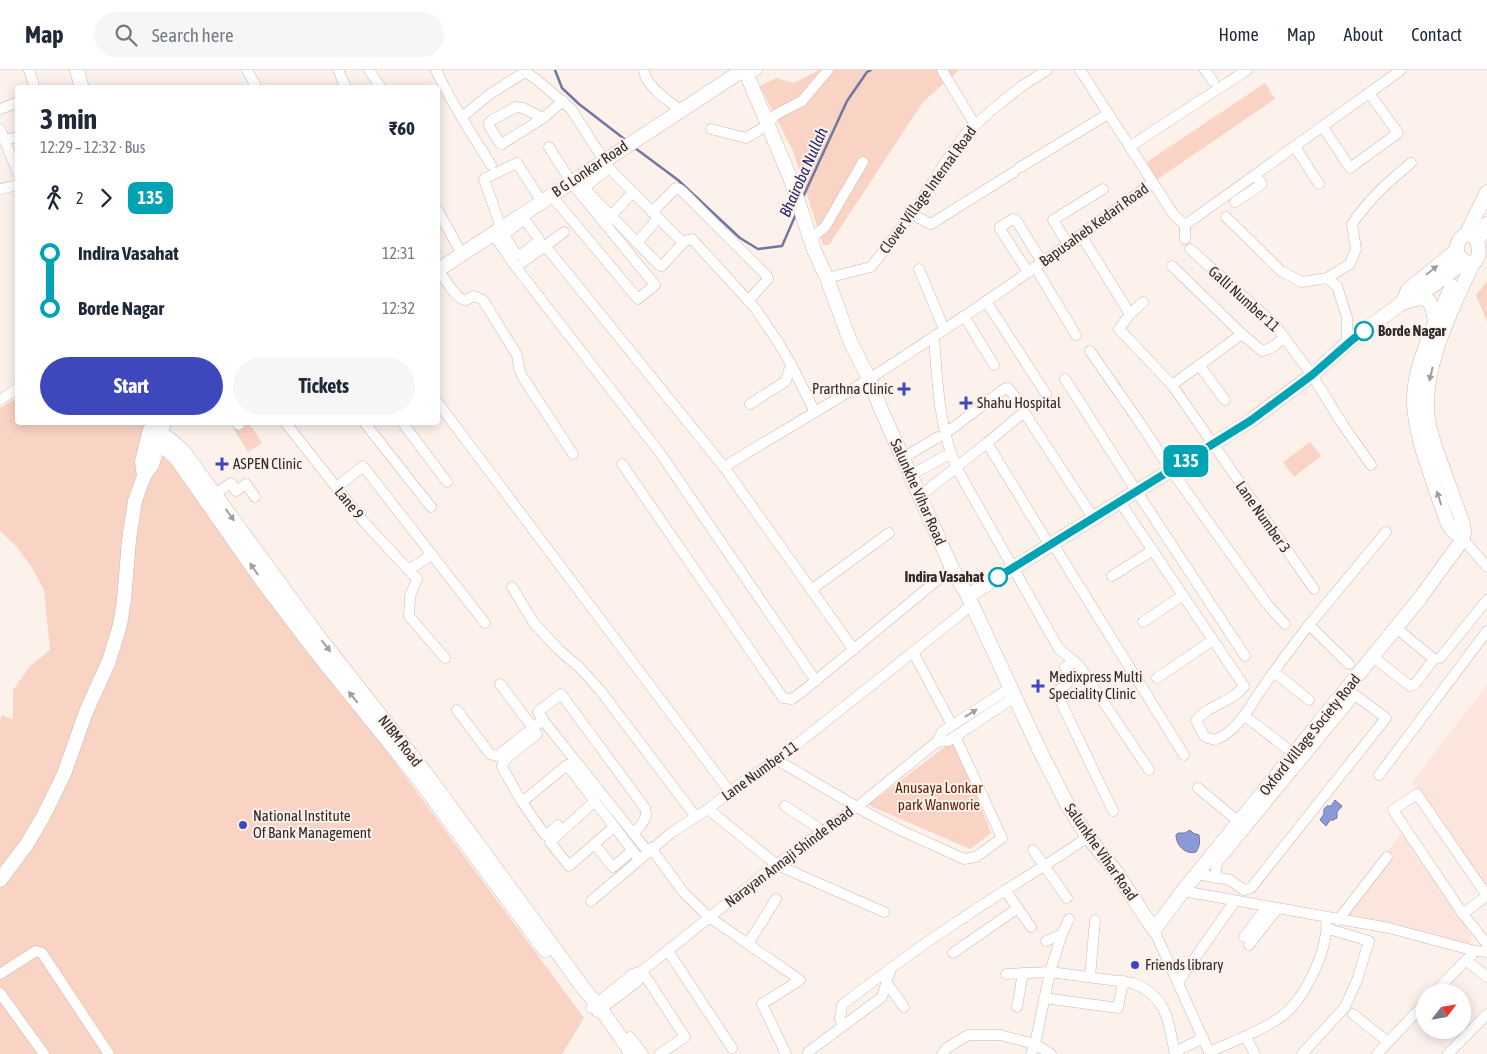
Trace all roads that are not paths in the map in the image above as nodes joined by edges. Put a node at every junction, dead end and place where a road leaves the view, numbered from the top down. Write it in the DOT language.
graph roads {
  1 [pos="29,70"];
  2 [pos="77,70"];
  3 [pos="247,70"];
  4 [pos="338,70"];
  5 [pos="369,70"];
  6 [pos="436,70"];
  7 [pos="644,70"];
  8 [pos="828,70"];
  9 [pos="942,70"];
  10 [pos="1047,70"];
  11 [pos="1080,70"];
  12 [pos="1205,70"];
  13 [pos="1247,70"];
  14 [pos="1401,70"];
  15 [pos="522,71"];
  16 [pos="748,71"];
  17 [pos="1213,81"];
  18 [pos="34,85"];
  19 [pos="81,85"];
  20 [pos="255,85"];
  21 [pos="345,85"];
  22 [pos="379,85"];
  23 [pos="1369,93"];
  24 [pos="563,101"];
  25 [pos="15,103"];
  26 [pos="0,109"];
  27 [pos="680,110"];
  28 [pos="1108,114"];
  29 [pos="462,117"];
  30 [pos="543,118"];
  31 [pos="769,124"];
  32 [pos="975,125"];
  33 [pos="1322,128"];
  34 [pos="0,129"];
  35 [pos="710,129"];
  36 [pos="15,138"];
  37 [pos="5,140"];
  38 [pos="549,147"];
  39 [pos="1129,147"];
  40 [pos="1295,147"];
  41 [pos="863,162"];
  42 [pos="1412,163"];
  43 [pos="606,164"];
  44 [pos="15,165"];
  45 [pos="491,165"];
  46 [pos="1256,176"];
  47 [pos="572,182"];
  48 [pos="1152,183"];
  49 [pos="1319,184"];
  50 [pos="15,186"];
  51 [pos="1103,188"];
  52 [pos="0,189"];
  53 [pos="633,192"];
  54 [pos="1487,192"];
  55 [pos="546,198"];
  56 [pos="1235,202"];
  57 [pos="912,214"];
  58 [pos="440,215"];
  59 [pos="655,215"];
  60 [pos="610,216"];
  61 [pos="1226,217"];
  62 [pos="1487,224"];
  63 [pos="1185,225"];
  64 [pos="504,228"];
  65 [pos="564,232"];
  66 [pos="809,232"];
  67 [pos="1081,236"];
  68 [pos="1185,239"];
  69 [pos="1481,241"];
  70 [pos="637,243"];
  71 [pos="683,243"];
  72 [pos="1068,244"];
  73 [pos="545,246"];
  74 [pos="1190,250"];
  75 [pos="462,254"];
  76 [pos="529,254"];
  77 [pos="1465,258"];
  78 [pos="1172,266"];
  79 [pos="516,267"];
  80 [pos="1035,267"];
  81 [pos="440,268"];
  82 [pos="920,269"];
  83 [pos="440,272"];
  84 [pos="827,278"];
  85 [pos="1327,278"];
  86 [pos="748,301"];
  87 [pos="986,301"];
  88 [pos="1408,301"];
  89 [pos="1143,302"];
  90 [pos="1130,314"];
  91 [pos="964,316"];
  92 [pos="1436,322"];
  93 [pos="944,329"];
  94 [pos="1242,334"];
  95 [pos="1076,335"];
  96 [pos="934,336"];
  97 [pos="1284,337"];
  98 [pos="1347,344"];
  99 [pos="1090,351"];
  100 [pos="792,364"];
  101 [pos="994,365"];
  102 [pos="1199,365"];
  103 [pos="1312,375"];
  104 [pos="869,379"];
  105 [pos="1065,379"];
  106 [pos="1172,385"];
  107 [pos="15,390"];
  108 [pos="1046,394"];
  109 [pos="0,400"];
  110 [pos="1224,400"];
  111 [pos="1019,402"];
  112 [pos="750,404"];
  113 [pos="440,406"];
  114 [pos="815,412"];
  115 [pos="288,425"];
  116 [pos="366,425"];
  117 [pos="404,425"];
  118 [pos="156,432"];
  119 [pos="942,435"];
  120 [pos="987,443"];
  121 [pos="1212,444"];
  122 [pos="951,453"];
  123 [pos="573,454"];
  124 [pos="179,455"];
  125 [pos="902,458"];
  126 [pos="622,464"];
  127 [pos="1371,465"];
  128 [pos="724,466"];
  129 [pos="956,467"];
  130 [pos="1171,470"];
  131 [pos="910,475"];
  132 [pos="447,482"];
  133 [pos="337,487"];
  134 [pos="1137,492"];
  135 [pos="215,494"];
  136 [pos="920,496"];
  137 [pos="255,497"];
  138 [pos="1120,502"];
  139 [pos="431,507"];
  140 [pos="1094,519"];
  141 [pos="1386,532"];
  142 [pos="889,533"];
  143 [pos="1463,539"];
  144 [pos="1051,545"];
  145 [pos="1153,550"];
  146 [pos="431,555"];
  147 [pos="1487,567"];
  148 [pos="952,568"];
  149 [pos="1013,568"];
  150 [pos="409,570"];
  151 [pos="1112,576"];
  152 [pos="512,587"];
  153 [pos="1314,589"];
  154 [pos="811,590"];
  155 [pos="1183,595"];
  156 [pos="969,600"];
  157 [pos="1487,600"];
  158 [pos="1142,622"];
  159 [pos="485,623"];
  160 [pos="1285,624"];
  161 [pos="1309,625"];
  162 [pos="1396,628"];
  163 [pos="1487,631"];
  164 [pos="1213,640"];
  165 [pos="854,650"];
  166 [pos="914,652"];
  167 [pos="1245,656"];
  168 [pos="1373,657"];
  169 [pos="445,658"];
  170 [pos="1440,658"];
  171 [pos="1075,662"];
  172 [pos="1349,664"];
  173 [pos="1274,672"];
  174 [pos="1157,678"];
  175 [pos="816,681"];
  176 [pos="500,684"];
  177 [pos="1351,692"];
  178 [pos="1013,693"];
  179 [pos="1309,700"];
  180 [pos="458,710"];
  181 [pos="1245,716"];
  182 [pos="543,720"];
  183 [pos="952,725"];
  184 [pos="535,731"];
  185 [pos="955,736"];
  186 [pos="937,742"];
  187 [pos="1294,754"];
  188 [pos="1184,755"];
  189 [pos="777,760"];
  190 [pos="1148,770"];
  191 [pos="1379,775"];
  192 [pos="1198,788"];
  193 [pos="730,792"];
  194 [pos="593,798"];
  195 [pos="522,802"];
  196 [pos="785,806"];
  197 [pos="857,807"];
  198 [pos="708,809"];
  199 [pos="1114,810"];
  200 [pos="696,817"];
  201 [pos="1239,822"];
  202 [pos="614,827"];
  203 [pos="824,831"];
  204 [pos="634,834"];
  205 [pos="1088,837"];
  206 [pos="599,850"];
  207 [pos="650,850"];
  208 [pos="1033,850"];
  209 [pos="632,851"];
  210 [pos="1387,857"];
  211 [pos="639,859"];
  212 [pos="777,864"];
  213 [pos="1045,866"];
  214 [pos="1208,877"];
  215 [pos="0,880"];
  216 [pos="1005,890"];
  217 [pos="1183,891"];
  218 [pos="1487,896"];
  219 [pos="1067,898"];
  220 [pos="776,899"];
  221 [pos="591,901"];
  222 [pos="1235,901"];
  223 [pos="1018,908"];
  224 [pos="1272,908"];
  225 [pos="884,912"];
  226 [pos="1463,914"];
  227 [pos="709,917"];
  228 [pos="1326,918"];
  229 [pos="1069,919"];
  230 [pos="1095,920"];
  231 [pos="1338,920"];
  232 [pos="1031,926"];
  233 [pos="1327,929"];
  234 [pos="1154,930"];
  235 [pos="1062,934"];
  236 [pos="1046,941"];
  237 [pos="1246,941"];
  238 [pos="748,944"];
  239 [pos="1487,944"];
  240 [pos="668,951"];
  241 [pos="1475,951"];
  242 [pos="1487,952"];
  243 [pos="953,953"];
  244 [pos="1466,960"];
  245 [pos="891,968"];
  246 [pos="642,972"];
  247 [pos="1050,972"];
  248 [pos="1023,973"];
  249 [pos="0,974"];
  250 [pos="1006,974"];
  251 [pos="1090,977"];
  252 [pos="1487,977"];
  253 [pos="886,982"];
  254 [pos="1123,982"];
  255 [pos="1178,982"];
  256 [pos="1444,984"];
  257 [pos="0,993"];
  258 [pos="1044,998"];
  259 [pos="904,1007"];
  260 [pos="1016,1007"];
  261 [pos="596,1009"];
  262 [pos="1416,1013"];
  263 [pos="1353,1014"];
  264 [pos="1487,1014"];
  265 [pos="843,1025"];
  266 [pos="1245,1036"];
  267 [pos="1388,1042"];
  268 [pos="1035,1044"];
  269 [pos="1207,1047"];
  270 [pos="624,1048"];
  271 [pos="732,1048"];
  272 [pos="808,1052"];
  273 [pos="44,1054"];
  274 [pos="110,1054"];
  275 [pos="632,1054"];
  276 [pos="643,1054"];
  277 [pos="660,1054"];
  278 [pos="786,1054"];
  279 [pos="942,1054"];
  280 [pos="1031,1054"];
  281 [pos="1051,1054"];
  282 [pos="1176,1054"];
  283 [pos="1186,1054"];
  284 [pos="1255,1054"];
  285 [pos="1302,1054"];
  286 [pos="1377,1054"];
  287 [pos="1448,1054"];
  1 -- 18 [label="street"];
  2 -- 19 [label="street"];
  3 -- 20 [label="street"];
  4 -- 21 [label="street"];
  5 -- 22 [label="street"];
  6 -- 29 [label="street"];
  7 -- 27 [label="street"];
  8 -- 31 [label="street"];
  9 -- 32 [label="street"];
  10 -- 32 [label="street, Clover Village Internal Road"];
  11 -- 28 [label="street"];
  12 -- 17 [label="street"];
  13 -- 39 [label="street"];
  14 -- 23 [label="street"];
  15 -- 24 [label="street"];
  15 -- 29 [label="street"];
  16 -- 27 [label="street, B G Lonkar Road"];
  16 -- 31 [label="street, Salunkhe Vihar Road"];
  23 -- 33 [label="street"];
  23 -- 33 [label="street"];
  24 -- 30 [label="street"];
  24 -- 43 [label="street"];
  25 -- 26 [label="street"];
  27 -- 43 [label="street, B G Lonkar Road"];
  28 -- 39 [label="street"];
  28 -- 57 [label="street"];
  29 -- 45 [label="street"];
  30 -- 30 [label="street"];
  31 -- 35 [label="street"];
  31 -- 66 [label="street, Salunkhe Vihar Road"];
  32 -- 57 [label="street, Clover Village Internal Road"];
  33 -- 40 [label="street"];
  34 -- 37 [label="street"];
  36 -- 37 [label="street"];
  37 -- 44 [label="street"];
  38 -- 47 [label="street"];
  39 -- 48 [label="street"];
  40 -- 46 [label="street"];
  40 -- 49 [label="street"];
  41 -- 66 [label="street"];
  42 -- 85 [label="street"];
  43 -- 47 [label="street, B G Lonkar Road"];
  43 -- 53 [label="street"];
  43 -- 60 [label="street"];
  46 -- 56 [label="street"];
  46 -- 63 [label="street"];
  47 -- 55 [label="street, B G Lonkar Road"];
  47 -- 55 [label="street"];
  48 -- 63 [label="street, Bapusaheb Kedari Road"];
  48 -- 67 [label="street, Bapusaheb Kedari Road"];
  50 -- 52 [label="street"];
  51 -- 72 [label="street"];
  53 -- 59 [label="street"];
  53 -- 60 [label="street"];
  54 -- 69 [label="street"];
  55 -- 64 [label="street, B G Lonkar Road"];
  55 -- 64 [label="street"];
  57 -- 84 [label="street, Clover Village Internal Road"];
  58 -- 75 [label="street"];
  59 -- 70 [label="street"];
  59 -- 71 [label="street"];
  59 -- 86 [label="street"];
  60 -- 70 [label="street"];
  61 -- 85 [label="street"];
  62 -- 69 [label="street"];
  63 -- 68 [label="street"];
  64 -- 75 [label="street, B G Lonkar Road"];
  64 -- 76 [label="street"];
  64 -- 76 [label="street"];
  64 -- 79 [label="street"];
  65 -- 73 [label="street"];
  66 -- 84 [label="street, Salunkhe Vihar Road"];
  67 -- 72 [label="street, Bapusaheb Kedari Road"];
  67 -- 90 [label="street"];
  69 -- 77 [label="street"];
  69 -- 77 [label="street"];
  70 -- 71 [label="street"];
  71 -- 86 [label="street"];
  72 -- 80 [label="street, Bapusaheb Kedari Road"];
  73 -- 76 [label="street"];
  73 -- 128 [label="street"];
  74 -- 97 [label="street, Galli Number 11"];
  75 -- 81 [label="street, B G Lonkar Road"];
  76 -- 79 [label="street"];
  77 -- 88 [label="street"];
  77 -- 92 [label="street"];
  77 -- 143 [label="street, one-way"];
  78 -- 94 [label="street"];
  79 -- 175 [label="street"];
  80 -- 87 [label="street, Bapusaheb Kedari Road"];
  80 -- 95 [label="street"];
  82 -- 93 [label="street"];
  83 -- 123 [label="street"];
  84 -- 104 [label="street, Salunkhe Vihar Road"];
  85 -- 98 [label="street"];
  86 -- 100 [label="street"];
  87 -- 91 [label="street, Bapusaheb Kedari Road"];
  87 -- 108 [label="street"];
  88 -- 92 [label="street"];
  88 -- 98 [label="street"];
  89 -- 90 [label="street"];
  90 -- 106 [label="street, Lane Number 3"];
  91 -- 93 [label="street, Bapusaheb Kedari Road"];
  91 -- 101 [label="street"];
  143 -- 92 [label="street, one-way"];
  93 -- 96 [label="street, Bapusaheb Kedari Road"];
  94 -- 97 [label="street"];
  94 -- 102 [label="street"];
  96 -- 104 [label="street, Bapusaheb Kedari Road"];
  96 -- 119 [label="street"];
  97 -- 103 [label="street, Galli Number 11"];
  98 -- 103 [label="street"];
  99 -- 130 [label="street"];
  100 -- 112 [label="street"];
  100 -- 114 [label="street"];
  102 -- 106 [label="street"];
  102 -- 110 [label="street"];
  103 -- 121 [label="street"];
  103 -- 127 [label="street, Galli Number 11"];
  104 -- 114 [label="street, Bapusaheb Kedari Road"];
  104 -- 125 [label="street, Salunkhe Vihar Road"];
  105 -- 134 [label="street"];
  106 -- 121 [label="street, Lane Number 3"];
  107 -- 109 [label="street"];
  111 -- 119 [label="street"];
  113 -- 193 [label="street"];
  114 -- 128 [label="street, Bapusaheb Kedari Road"];
  115 -- 133 [label="street, Lane 9"];
  116 -- 139 [label="street"];
  117 -- 132 [label="street"];
  118 -- 124 [label="street, NIBM Road"];
  118 -- 215 [label="street, NIBM Road"];
  119 -- 122 [label="street"];
  119 -- 125 [label="street"];
  120 -- 129 [label="street"];
  120 -- 140 [label="street"];
  120 -- 144 [label="street"];
  121 -- 130 [label="street"];
  121 -- 153 [label="street, Lane Number 3"];
  122 -- 129 [label="street"];
  122 -- 131 [label="street"];
  124 -- 135 [label="street, NIBM Road"];
  261 -- 124 [label="street, NIBM Road, one-way"];
  125 -- 131 [label="street, Salunkhe Vihar Road"];
  126 -- 175 [label="street"];
  128 -- 154 [label="street"];
  129 -- 136 [label="street"];
  129 -- 149 [label="street"];
  130 -- 134 [label="street"];
  130 -- 160 [label="street"];
  131 -- 136 [label="street, Salunkhe Vihar Road"];
  133 -- 146 [label="street"];
  133 -- 150 [label="street, Lane 9"];
  134 -- 138 [label="street"];
  134 -- 167 [label="street"];
  135 -- 137 [label="street"];
  135 -- 261 [label="street, NIBM Road, one-way"];
  136 -- 148 [label="street, Salunkhe Vihar Road"];
  138 -- 140 [label="street"];
  138 -- 145 [label="street"];
  140 -- 144 [label="street"];
  141 -- 161 [label="street"];
  142 -- 154 [label="street"];
  143 -- 147 [label="street"];
  143 -- 162 [label="street, Oxford Village Society Road"];
  144 -- 149 [label="street"];
  144 -- 188 [label="street"];
  145 -- 151 [label="street"];
  145 -- 155 [label="street"];
  146 -- 150 [label="street"];
  146 -- 159 [label="street"];
  148 -- 156 [label="street, Salunkhe Vihar Road"];
  148 -- 165 [label="street"];
  149 -- 156 [label="street"];
  149 -- 171 [label="street"];
  150 -- 169 [label="street, Lane 9"];
  152 -- 200 [label="street"];
  154 -- 165 [label="street"];
  155 -- 158 [label="street"];
  155 -- 164 [label="street"];
  156 -- 166 [label="street, Lane Number 11"];
  156 -- 178 [label="street, Salunkhe Vihar Road"];
  157 -- 170 [label="street"];
  161 -- 172 [label="street"];
  161 -- 173 [label="street"];
  162 -- 168 [label="street, Oxford Village Society Road"];
  162 -- 168 [label="street"];
  163 -- 191 [label="street"];
  164 -- 174 [label="street"];
  164 -- 181 [label="street"];
  165 -- 175 [label="street"];
  166 -- 183 [label="street"];
  166 -- 189 [label="street, Lane Number 11"];
  168 -- 177 [label="street, Oxford Village Society Road"];
  171 -- 190 [label="street"];
  171 -- 199 [label="street"];
  173 -- 179 [label="street"];
  173 -- 181 [label="street"];
  176 -- 184 [label="street"];
  177 -- 187 [label="street, Oxford Village Society Road"];
  177 -- 214 [label="street"];
  177 -- 214 [label="street"];
  183 -- 178 [label="street, Narayan Annaji Shinde Road, one-way"];
  178 -- 185 [label="street, Narayan Annaji Shinde Road"];
  178 -- 205 [label="street, Salunkhe Vihar Road"];
  180 -- 184 [label="street"];
  181 -- 187 [label="street"];
  182 -- 184 [label="street"];
  182 -- 204 [label="street"];
  182 -- 204 [label="street"];
  183 -- 186 [label="street, Narayan Annaji Shinde Road"];
  184 -- 195 [label="street"];
  185 -- 186 [label="street, Narayan Annaji Shinde Road"];
  185 -- 197 [label="street"];
  186 -- 197 [label="street, Narayan Annaji Shinde Road"];
  187 -- 201 [label="street, Oxford Village Society Road"];
  189 -- 193 [label="street, Lane Number 11"];
  189 -- 197 [label="street"];
  192 -- 201 [label="street"];
  193 -- 198 [label="street, Lane Number 11"];
  194 -- 195 [label="street"];
  194 -- 195 [label="street"];
  194 -- 202 [label="street"];
  194 -- 202 [label="street"];
  196 -- 203 [label="street"];
  197 -- 203 [label="street, Narayan Annaji Shinde Road"];
  198 -- 200 [label="street, Lane Number 11"];
  198 -- 212 [label="street"];
  200 -- 207 [label="street, Lane Number 11"];
  201 -- 214 [label="street, Oxford Village Society Road"];
  202 -- 209 [label="street"];
  203 -- 212 [label="street, Narayan Annaji Shinde Road"];
  204 -- 207 [label="street"];
  205 -- 213 [label="street"];
  205 -- 234 [label="street, Salunkhe Vihar Road"];
  206 -- 209 [label="street"];
  207 -- 211 [label="street, Lane Number 11"];
  207 -- 227 [label="street"];
  208 -- 213 [label="street"];
  209 -- 211 [label="street"];
  210 -- 231 [label="street"];
  211 -- 221 [label="street, Lane Number 11"];
  212 -- 225 [label="street"];
  212 -- 227 [label="street, Narayan Annaji Shinde Road"];
  213 -- 216 [label="street"];
  213 -- 219 [label="street"];
  214 -- 217 [label="street, Oxford Village Society Road"];
  216 -- 223 [label="street"];
  216 -- 245 [label="street"];
  217 -- 222 [label="street"];
  217 -- 234 [label="street, Oxford Village Society Road"];
  218 -- 226 [label="street"];
  218 -- 226 [label="street"];
  220 -- 238 [label="street"];
  222 -- 224 [label="street"];
  222 -- 255 [label="street"];
  223 -- 232 [label="street"];
  223 -- 243 [label="street"];
  224 -- 228 [label="street"];
  224 -- 237 [label="street"];
  226 -- 239 [label="street"];
  227 -- 238 [label="street"];
  227 -- 240 [label="street, Narayan Annaji Shinde Road"];
  228 -- 231 [label="street"];
  228 -- 233 [label="street"];
  229 -- 235 [label="street"];
  230 -- 251 [label="street"];
  231 -- 241 [label="street"];
  233 -- 266 [label="street"];
  233 -- 285 [label="street"];
  234 -- 255 [label="street, Salunkhe Vihar Road"];
  235 -- 236 [label="street"];
  235 -- 247 [label="street"];
  238 -- 278 [label="street"];
  240 -- 246 [label="street, Narayan Annaji Shinde Road"];
  240 -- 271 [label="street"];
  241 -- 242 [label="street"];
  241 -- 244 [label="street"];
  244 -- 252 [label="street"];
  244 -- 256 [label="street"];
  245 -- 253 [label="street"];
  245 -- 265 [label="street"];
  246 -- 261 [label="street, Narayan Annaji Shinde Road"];
  246 -- 277 [label="street"];
  247 -- 248 [label="street"];
  247 -- 251 [label="street"];
  247 -- 258 [label="street"];
  248 -- 250 [label="street"];
  248 -- 260 [label="street"];
  249 -- 274 [label="street"];
  251 -- 254 [label="street"];
  253 -- 259 [label="street"];
  253 -- 265 [label="street"];
  254 -- 258 [label="street"];
  254 -- 282 [label="street"];
  255 -- 269 [label="street, Salunkhe Vihar Road"];
  257 -- 273 [label="street"];
  258 -- 268 [label="street"];
  261 -- 270 [label="street, NIBM Road"];
  262 -- 267 [label="street"];
  263 -- 267 [label="street"];
  264 -- 287 [label="street"];
  265 -- 272 [label="street"];
  266 -- 269 [label="street"];
  266 -- 284 [label="street"];
  267 -- 286 [label="street"];
  268 -- 279 [label="street"];
  268 -- 280 [label="street"];
  268 -- 281 [label="street"];
  269 -- 282 [label="street"];
  269 -- 283 [label="street"];
  270 -- 275 [label="street, NIBM Road"];
  270 -- 276 [label="street"];
}
